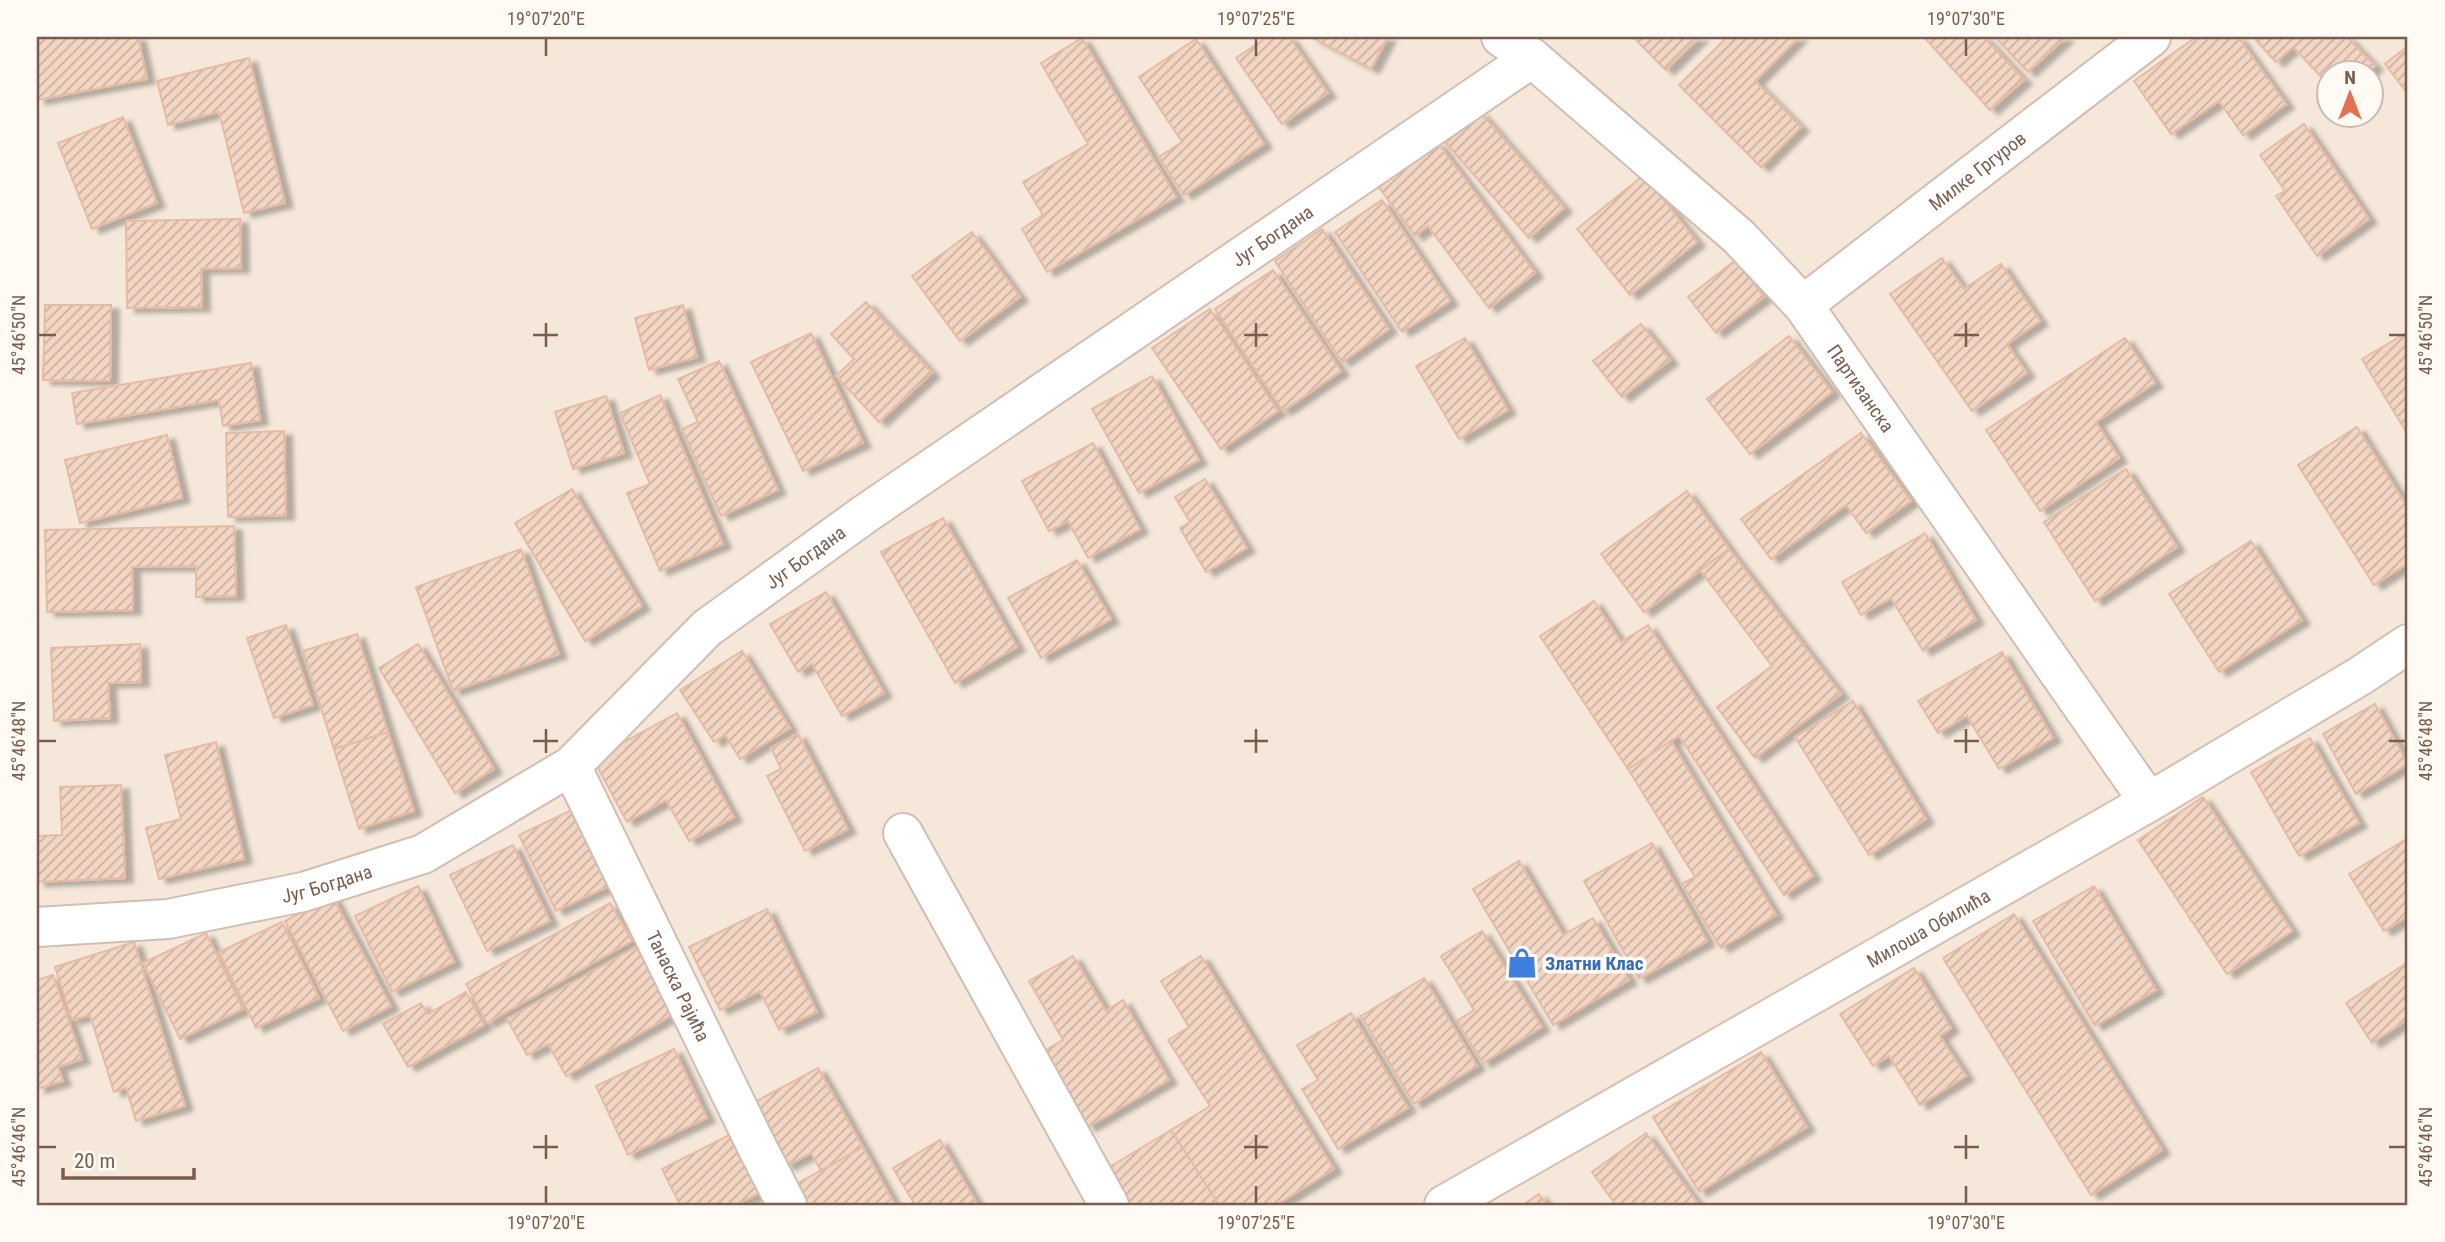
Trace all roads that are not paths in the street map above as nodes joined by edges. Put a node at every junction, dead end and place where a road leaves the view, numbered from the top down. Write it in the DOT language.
graph roads {
  1 [pos="1501,37"];
  2 [pos="2151,37"];
  3 [pos="1532,58"];
  4 [pos="1803,305"];
  5 [pos="2408,644"];
  6 [pos="570,766"];
  7 [pos="2149,802"];
  8 [pos="904,833"];
  9 [pos="37,928"];
  10 [pos="788,1205"];
  11 [pos="1109,1205"];
  12 [pos="1444,1205"];
  1 -- 3 [label="street, Партизанска"];
  2 -- 4 [label="street, Милке Гргуров"];
  3 -- 4 [label="street, Партизанска"];
  3 -- 6 [label="street, Југ Богдана"];
  4 -- 7 [label="street, Партизанска"];
  5 -- 7 [label="street, Милоша Обилића"];
  6 -- 9 [label="street, Југ Богдана"];
  6 -- 10 [label="street, Танаска Рајића"];
  7 -- 12 [label="street, Милоша Обилића"];
  8 -- 11 [label="street"];
}
